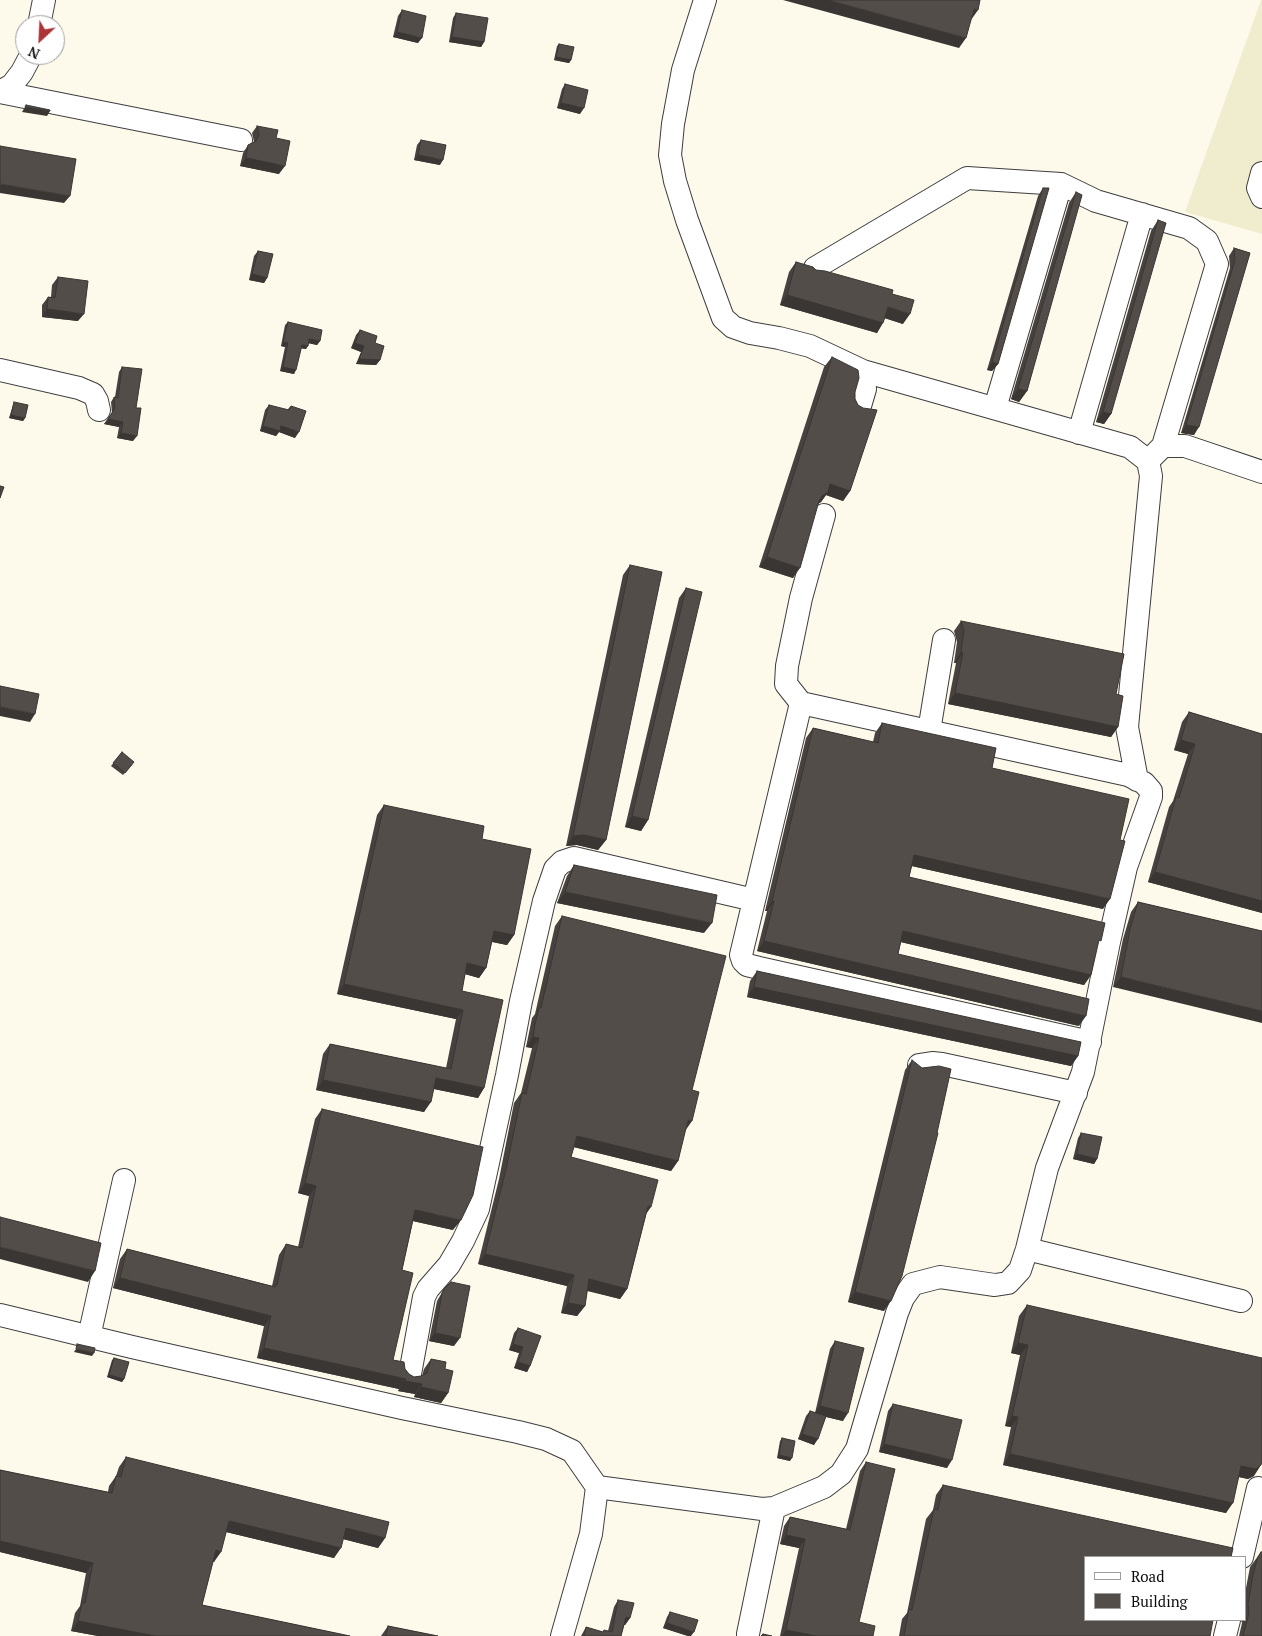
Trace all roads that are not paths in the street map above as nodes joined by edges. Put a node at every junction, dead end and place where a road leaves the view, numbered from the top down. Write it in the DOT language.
graph roads {
  1 [pos="44,0"];
  2 [pos="705,0"];
  3 [pos="41,15"];
  4 [pos="26,65"];
  5 [pos="3,88"];
  6 [pos="241,140"];
  7 [pos="1262,173"];
  8 [pos="1061,184"];
  9 [pos="1262,197"];
  10 [pos="1142,214"];
  11 [pos="815,268"];
  12 [pos="0,370"];
  13 [pos="863,371"];
  14 [pos="860,406"];
  15 [pos="995,408"];
  16 [pos="99,410"];
  17 [pos="1080,432"];
  18 [pos="1155,453"];
  19 [pos="1262,472"];
  20 [pos="824,515"];
  21 [pos="944,640"];
  22 [pos="801,703"];
  23 [pos="929,731"];
  24 [pos="1137,780"];
  25 [pos="754,900"];
  26 [pos="1090,1042"];
  27 [pos="919,1065"];
  28 [pos="1076,1092"];
  29 [pos="124,1180"];
  30 [pos="1027,1249"];
  31 [pos="1240,1301"];
  32 [pos="0,1315"];
  33 [pos="89,1337"];
  34 [pos="406,1391"];
  35 [pos="597,1487"];
  36 [pos="1258,1488"];
  37 [pos="774,1508"];
  38 [pos="1242,1556"];
  39 [pos="1228,1621"];
  40 [pos="748,1634"];
  41 [pos="562,1636"];
  42 [pos="1225,1636"];
  1 -- 3 [label="street"];
  2 -- 13 [label="street"];
  4 -- 5 [label="street"];
  5 -- 6 [label="street"];
  7 -- 9 [label="street"];
  8 -- 10 [label="street"];
  8 -- 11 [label="street"];
  8 -- 15 [label="street"];
  10 -- 17 [label="street"];
  10 -- 18 [label="street"];
  12 -- 16 [label="street"];
  13 -- 14 [label="street"];
  13 -- 15 [label="street"];
  15 -- 17 [label="street"];
  17 -- 18 [label="street"];
  18 -- 19 [label="street"];
  18 -- 24 [label="street"];
  20 -- 22 [label="street"];
  21 -- 23 [label="street"];
  22 -- 23 [label="street"];
  22 -- 25 [label="street"];
  23 -- 24 [label="street"];
  24 -- 26 [label="street"];
  25 -- 26 [label="street"];
  25 -- 34 [label="street"];
  26 -- 28 [label="street"];
  27 -- 28 [label="street"];
  28 -- 30 [label="street"];
  29 -- 33 [label="street"];
  30 -- 31 [label="street"];
  30 -- 37 [label="street"];
  32 -- 33 [label="street"];
  33 -- 34 [label="street"];
  34 -- 35 [label="street"];
  35 -- 37 [label="street"];
  35 -- 41 [label="street"];
  36 -- 38 [label="street"];
  37 -- 40 [label="street"];
  39 -- 42 [label="street"];
}
